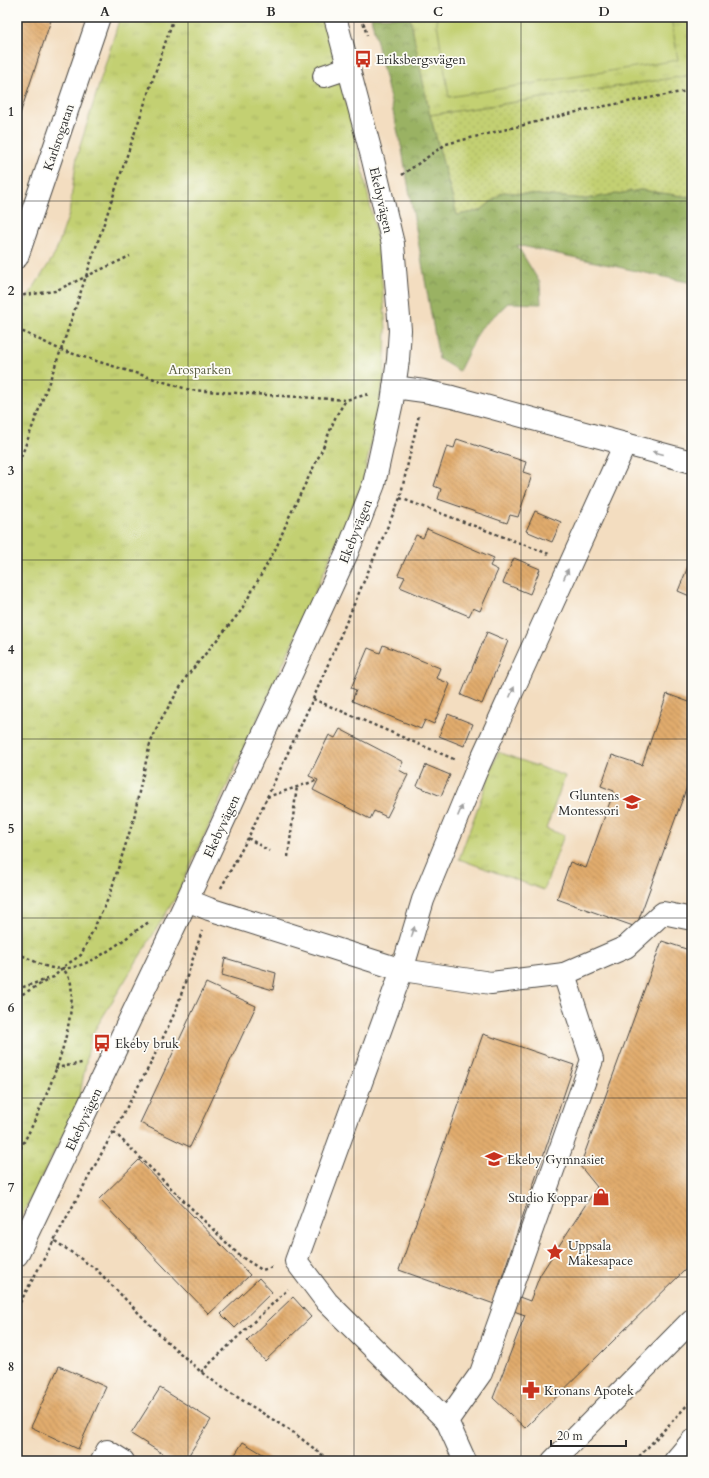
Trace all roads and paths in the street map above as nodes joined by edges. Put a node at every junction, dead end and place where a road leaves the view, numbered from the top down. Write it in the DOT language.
graph roads {
  1 [pos="99,17"];
  2 [pos="174,17"];
  3 [pos="335,17"];
  4 [pos="348,68"];
  5 [pos="324,76"];
  6 [pos="687,92"];
  7 [pos="401,175"];
  8 [pos="130,256"];
  9 [pos="17,257"];
  10 [pos="86,277"];
  11 [pos="17,296"];
  12 [pos="17,329"];
  13 [pos="61,350"];
  14 [pos="394,387"];
  15 [pos="346,400"];
  16 [pos="625,444"];
  17 [pos="692,462"];
  18 [pos="17,468"];
  19 [pos="400,498"];
  20 [pos="571,562"];
  21 [pos="313,698"];
  22 [pos="477,769"];
  23 [pos="318,780"];
  24 [pos="297,786"];
  25 [pos="267,797"];
  26 [pos="248,838"];
  27 [pos="269,851"];
  28 [pos="288,857"];
  29 [pos="187,900"];
  30 [pos="154,919"];
  31 [pos="692,919"];
  32 [pos="17,953"];
  33 [pos="63,967"];
  34 [pos="402,970"];
  35 [pos="564,974"];
  36 [pos="54,977"];
  37 [pos="17,989"];
  38 [pos="17,997"];
  39 [pos="88,1062"];
  40 [pos="55,1068"];
  41 [pos="114,1132"];
  42 [pos="17,1154"];
  43 [pos="30,1231"];
  44 [pos="17,1255"];
  45 [pos="301,1267"];
  46 [pos="692,1320"];
  47 [pos="201,1372"];
  48 [pos="692,1400"];
  49 [pos="447,1421"];
  50 [pos="692,1441"];
  51 [pos="102,1461"];
  52 [pos="123,1461"];
  53 [pos="330,1461"];
  54 [pos="465,1461"];
  55 [pos="553,1461"];
  56 [pos="636,1461"];
  57 [pos="675,1461"];
  1 -- 9 [label="street, Karlsrogatan"];
  2 -- 10 [label="path"];
  3 -- 4 [label="street, Ekebyvägen"];
  4 -- 5 [label="street"];
  4 -- 14 [label="street, Ekebyvägen"];
  6 -- 7 [label="path"];
  8 -- 10 [label="path"];
  10 -- 11 [label="path"];
  10 -- 13 [label="path"];
  12 -- 13 [label="path"];
  13 -- 15 [label="path"];
  13 -- 18 [label="path"];
  14 -- 15 [label="path"];
  14 -- 16 [label="street"];
  14 -- 29 [label="street, Ekebyvägen"];
  15 -- 33 [label="path"];
  17 -- 16 [label="street, one-way"];
  16 -- 20 [label="street"];
  19 -- 20 [label="path"];
  22 -- 20 [label="street, one-way"];
  21 -- 22 [label="path"];
  34 -- 22 [label="street, one-way"];
  23 -- 24 [label="path"];
  24 -- 25 [label="path"];
  24 -- 28 [label="path"];
  26 -- 27 [label="path"];
  29 -- 34 [label="street"];
  29 -- 43 [label="street, Ekebyvägen"];
  30 -- 33 [label="path"];
  31 -- 35 [label="street"];
  32 -- 33 [label="path"];
  33 -- 36 [label="path"];
  33 -- 40 [label="path"];
  34 -- 35 [label="street"];
  34 -- 45 [label="street"];
  35 -- 49 [label="street"];
  36 -- 37 [label="path"];
  36 -- 38 [label="path"];
  39 -- 40 [label="path"];
  40 -- 42 [label="path"];
  41 -- 45 [label="path"];
  43 -- 44 [label="street, Ekebyvägen"];
  43 -- 47 [label="path"];
  45 -- 47 [label="path"];
  45 -- 49 [label="street"];
  46 -- 55 [label="street"];
  47 -- 53 [label="path"];
  48 -- 56 [label="path"];
  49 -- 54 [label="street"];
  50 -- 57 [label="street"];
  51 -- 52 [label="street"];
}
